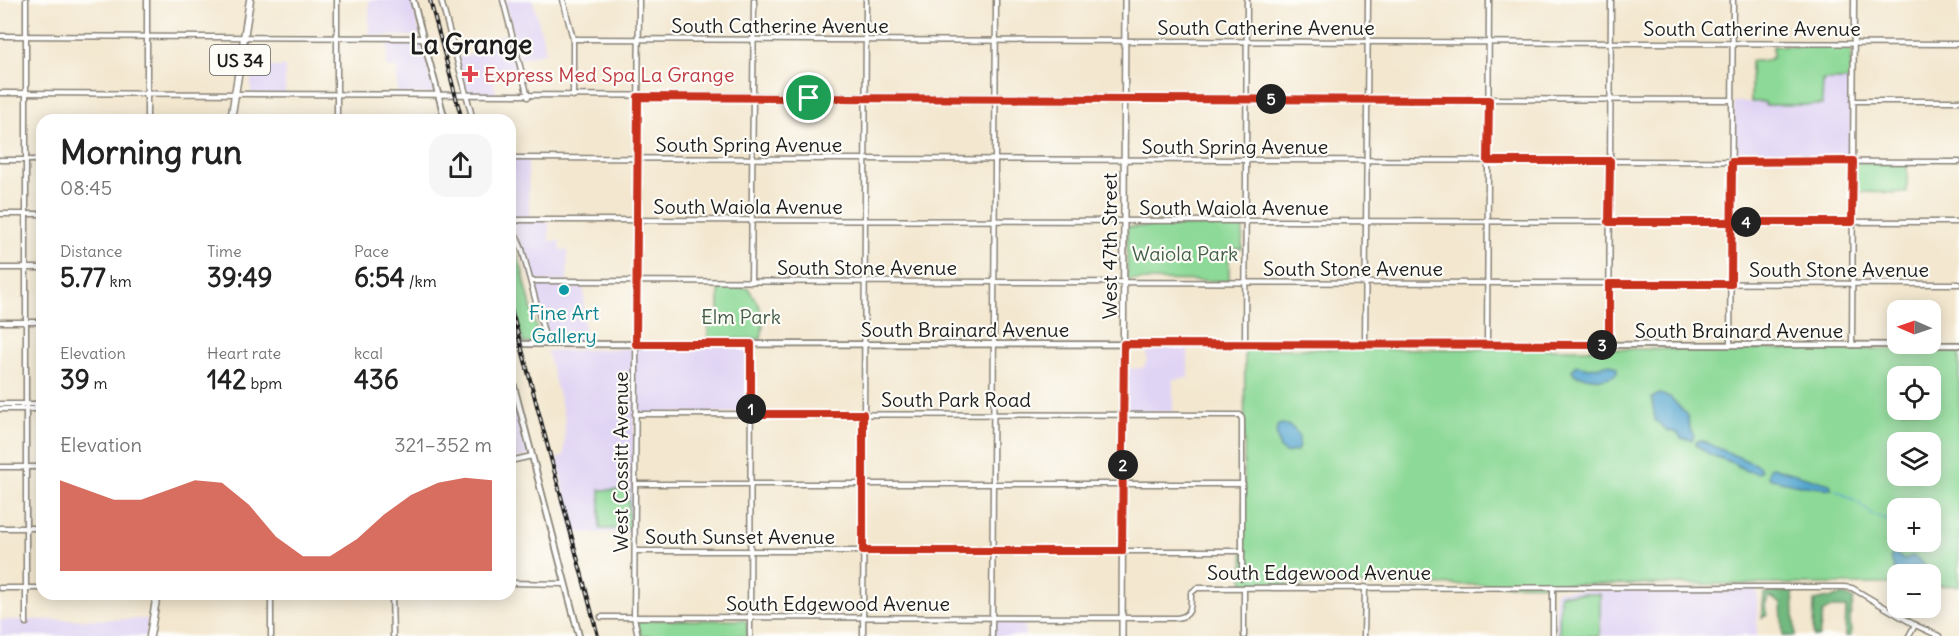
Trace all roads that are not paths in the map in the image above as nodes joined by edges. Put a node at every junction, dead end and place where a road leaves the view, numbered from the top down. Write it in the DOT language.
graph roads {
  1 [pos="26,0"];
  2 [pos="147,0"];
  3 [pos="249,0"];
  4 [pos="337,0"];
  5 [pos="413,0"];
  6 [pos="441,0"];
  7 [pos="503,0"];
  8 [pos="563,0"];
  9 [pos="639,0"];
  10 [pos="754,0"];
  11 [pos="866,0"];
  12 [pos="996,0"];
  13 [pos="1125,0"];
  14 [pos="1247,0"];
  15 [pos="1368,0"];
  16 [pos="1489,0"];
  17 [pos="1611,0"];
  18 [pos="1733,0"];
  19 [pos="1854,0"];
  20 [pos="0,36"];
  21 [pos="26,36"];
  22 [pos="147,36"];
  23 [pos="243,37"];
  24 [pos="337,38"];
  25 [pos="423,38"];
  26 [pos="573,39"];
  27 [pos="638,40"];
  28 [pos="754,40"];
  29 [pos="866,41"];
  30 [pos="995,41"];
  31 [pos="1125,42"];
  32 [pos="1246,42"];
  33 [pos="1367,42"];
  34 [pos="1489,43"];
  35 [pos="1611,43"];
  36 [pos="1732,43"];
  37 [pos="1854,43"];
  38 [pos="1959,44"];
  39 [pos="0,93"];
  40 [pos="26,94"];
  41 [pos="148,94"];
  42 [pos="234,95"];
  43 [pos="337,96"];
  44 [pos="438,96"];
  45 [pos="467,96"];
  46 [pos="528,96"];
  47 [pos="573,96"];
  48 [pos="638,97"];
  49 [pos="753,97"];
  50 [pos="866,98"];
  51 [pos="995,98"];
  52 [pos="1125,99"];
  53 [pos="1246,99"];
  54 [pos="1367,100"];
  55 [pos="1489,100"];
  56 [pos="1611,100"];
  57 [pos="1732,100"];
  58 [pos="1853,101"];
  59 [pos="1959,101"];
  60 [pos="147,114"];
  61 [pos="232,114"];
  62 [pos="337,114"];
  63 [pos="443,114"];
  64 [pos="472,114"];
  65 [pos="516,158"];
  66 [pos="637,158"];
  67 [pos="753,159"];
  68 [pos="0,160"];
  69 [pos="26,160"];
  70 [pos="36,160"];
  71 [pos="865,160"];
  72 [pos="995,160"];
  73 [pos="1125,160"];
  74 [pos="1246,160"];
  75 [pos="1367,161"];
  76 [pos="1488,161"];
  77 [pos="1610,161"];
  78 [pos="1853,161"];
  79 [pos="1732,162"];
  80 [pos="1959,162"];
  81 [pos="0,214"];
  82 [pos="26,214"];
  83 [pos="36,214"];
  84 [pos="637,220"];
  85 [pos="752,220"];
  86 [pos="516,221"];
  87 [pos="865,221"];
  88 [pos="1124,221"];
  89 [pos="994,222"];
  90 [pos="1246,222"];
  91 [pos="1366,222"];
  92 [pos="1488,222"];
  93 [pos="1609,222"];
  94 [pos="1731,222"];
  95 [pos="1852,222"];
  96 [pos="1959,222"];
  97 [pos="516,236"];
  98 [pos="0,268"];
  99 [pos="27,268"];
  100 [pos="36,268"];
  101 [pos="531,281"];
  102 [pos="636,282"];
  103 [pos="751,282"];
  104 [pos="864,283"];
  105 [pos="994,283"];
  106 [pos="1124,283"];
  107 [pos="1245,283"];
  108 [pos="1366,283"];
  109 [pos="1487,283"];
  110 [pos="1609,284"];
  111 [pos="1731,284"];
  112 [pos="1852,284"];
  113 [pos="1959,284"];
  114 [pos="0,322"];
  115 [pos="27,322"];
  116 [pos="36,322"];
  117 [pos="516,344"];
  118 [pos="547,344"];
  119 [pos="636,344"];
  120 [pos="751,344"];
  121 [pos="863,344"];
  122 [pos="994,344"];
  123 [pos="1124,344"];
  124 [pos="1245,345"];
  125 [pos="1365,345"];
  126 [pos="1487,345"];
  127 [pos="1609,345"];
  128 [pos="1730,345"];
  129 [pos="1852,345"];
  130 [pos="1959,345"];
  131 [pos="516,394"];
  132 [pos="36,406"];
  133 [pos="0,407"];
  134 [pos="27,407"];
  135 [pos="635,414"];
  136 [pos="751,414"];
  137 [pos="863,414"];
  138 [pos="993,414"];
  139 [pos="1123,414"];
  140 [pos="532,456"];
  141 [pos="516,460"];
  142 [pos="0,467"];
  143 [pos="27,467"];
  144 [pos="36,467"];
  145 [pos="635,484"];
  146 [pos="751,484"];
  147 [pos="864,484"];
  148 [pos="993,484"];
  149 [pos="1123,484"];
  150 [pos="1243,484"];
  151 [pos="0,528"];
  152 [pos="27,528"];
  153 [pos="36,528"];
  154 [pos="634,551"];
  155 [pos="751,551"];
  156 [pos="863,551"];
  157 [pos="993,551"];
  158 [pos="1122,551"];
  159 [pos="1242,551"];
  160 [pos="1242,578"];
  161 [pos="516,583"];
  162 [pos="565,584"];
  163 [pos="1365,587"];
  164 [pos="1553,587"];
  165 [pos="0,588"];
  166 [pos="27,588"];
  167 [pos="36,588"];
  168 [pos="1244,588"];
  169 [pos="156,600"];
  170 [pos="271,600"];
  171 [pos="392,600"];
  172 [pos="601,617"];
  173 [pos="634,617"];
  174 [pos="863,617"];
  175 [pos="750,618"];
  176 [pos="992,618"];
  177 [pos="1122,618"];
  178 [pos="26,623"];
  179 [pos="1915,625"];
  180 [pos="150,636"];
  181 [pos="271,636"];
  182 [pos="393,636"];
  183 [pos="579,636"];
  184 [pos="638,636"];
  185 [pos="750,636"];
  186 [pos="863,636"];
  187 [pos="992,636"];
  188 [pos="1122,636"];
  189 [pos="1244,636"];
  190 [pos="1364,636"];
  191 [pos="1553,636"];
  192 [pos="1909,636"];
  193 [pos="1939,636"];
  1 -- 21 [label="street"];
  2 -- 22 [label="street"];
  3 -- 23 [label="main road, US 34"];
  4 -- 24 [label="street"];
  5 -- 25 [label="street"];
  6 -- 45 [label="street"];
  7 -- 46 [label="street"];
  8 -- 26 [label="street"];
  9 -- 27 [label="street, West Cossitt Avenue"];
  10 -- 28 [label="street"];
  11 -- 29 [label="street"];
  12 -- 30 [label="street"];
  13 -- 31 [label="main road, West 47th Street"];
  14 -- 32 [label="street"];
  15 -- 33 [label="street"];
  16 -- 34 [label="street"];
  17 -- 35 [label="street"];
  18 -- 36 [label="street"];
  19 -- 37 [label="street"];
  20 -- 21 [label="street"];
  21 -- 22 [label="street"];
  21 -- 40 [label="street"];
  22 -- 23 [label="street"];
  22 -- 41 [label="street"];
  23 -- 24 [label="street"];
  23 -- 42 [label="main road, US 34"];
  24 -- 25 [label="street"];
  24 -- 43 [label="street"];
  25 -- 44 [label="street"];
  26 -- 27 [label="street, South Catherine Avenue"];
  26 -- 47 [label="street"];
  27 -- 28 [label="street, South Catherine Avenue"];
  27 -- 48 [label="street, West Cossitt Avenue"];
  28 -- 29 [label="street, South Catherine Avenue"];
  28 -- 49 [label="street"];
  29 -- 30 [label="street, South Catherine Avenue"];
  29 -- 50 [label="street"];
  30 -- 31 [label="street, South Catherine Avenue"];
  30 -- 51 [label="street"];
  31 -- 32 [label="street, South Catherine Avenue"];
  31 -- 52 [label="main road, West 47th Street"];
  32 -- 33 [label="street, South Catherine Avenue"];
  32 -- 53 [label="street"];
  33 -- 34 [label="street, South Catherine Avenue"];
  33 -- 54 [label="street"];
  34 -- 35 [label="street, South Catherine Avenue"];
  34 -- 55 [label="street"];
  35 -- 36 [label="street, South Catherine Avenue"];
  35 -- 56 [label="street"];
  36 -- 37 [label="street, South Catherine Avenue"];
  36 -- 57 [label="street"];
  37 -- 38 [label="street, South Catherine Avenue"];
  37 -- 58 [label="street"];
  39 -- 40 [label="street"];
  40 -- 41 [label="street"];
  40 -- 69 [label="street"];
  41 -- 42 [label="street"];
  41 -- 60 [label="street"];
  42 -- 43 [label="street"];
  42 -- 61 [label="main road, US 34"];
  43 -- 44 [label="street"];
  43 -- 62 [label="street"];
  44 -- 45 [label="street"];
  44 -- 63 [label="street"];
  45 -- 46 [label="street"];
  45 -- 64 [label="street"];
  46 -- 47 [label="street"];
  47 -- 48 [label="street"];
  48 -- 49 [label="street"];
  48 -- 66 [label="street, West Cossitt Avenue"];
  49 -- 50 [label="street"];
  49 -- 67 [label="street"];
  50 -- 51 [label="street"];
  50 -- 71 [label="street"];
  51 -- 52 [label="street"];
  51 -- 72 [label="street"];
  52 -- 53 [label="street"];
  52 -- 73 [label="main road, West 47th Street"];
  53 -- 54 [label="street"];
  53 -- 74 [label="street"];
  54 -- 55 [label="street"];
  54 -- 75 [label="street"];
  55 -- 56 [label="street"];
  55 -- 76 [label="street"];
  56 -- 57 [label="street"];
  56 -- 77 [label="street"];
  57 -- 79 [label="street"];
  58 -- 59 [label="street"];
  58 -- 78 [label="street"];
  65 -- 66 [label="street, South Spring Avenue"];
  66 -- 67 [label="street, South Spring Avenue"];
  66 -- 84 [label="street, West Cossitt Avenue"];
  67 -- 71 [label="street, South Spring Avenue"];
  67 -- 85 [label="street"];
  68 -- 69 [label="street"];
  69 -- 70 [label="street"];
  69 -- 82 [label="street"];
  71 -- 72 [label="street, South Spring Avenue"];
  71 -- 87 [label="street"];
  72 -- 73 [label="street, South Spring Avenue"];
  72 -- 89 [label="street"];
  73 -- 74 [label="street, South Spring Avenue"];
  73 -- 88 [label="main road, West 47th Street"];
  74 -- 75 [label="street, South Spring Avenue"];
  74 -- 90 [label="street"];
  75 -- 76 [label="street, South Spring Avenue"];
  75 -- 91 [label="street"];
  76 -- 77 [label="street, South Spring Avenue"];
  76 -- 92 [label="street"];
  77 -- 79 [label="street, South Spring Avenue"];
  77 -- 93 [label="street"];
  78 -- 79 [label="street, South Spring Avenue"];
  78 -- 80 [label="street, South Spring Avenue"];
  78 -- 95 [label="street"];
  79 -- 94 [label="street"];
  81 -- 82 [label="street"];
  82 -- 83 [label="street"];
  82 -- 99 [label="street"];
  84 -- 85 [label="street, South Waiola Avenue"];
  84 -- 86 [label="street, South Waiola Avenue"];
  84 -- 102 [label="street, West Cossitt Avenue"];
  85 -- 87 [label="street, South Waiola Avenue"];
  85 -- 103 [label="street"];
  87 -- 89 [label="street, South Waiola Avenue"];
  87 -- 104 [label="street"];
  88 -- 89 [label="street, South Waiola Avenue"];
  88 -- 90 [label="street, South Waiola Avenue"];
  88 -- 106 [label="main road, West 47th Street"];
  89 -- 105 [label="street"];
  90 -- 91 [label="street, South Waiola Avenue"];
  90 -- 107 [label="street"];
  91 -- 92 [label="street, South Waiola Avenue"];
  91 -- 108 [label="street"];
  92 -- 93 [label="street, South Waiola Avenue"];
  92 -- 109 [label="street"];
  93 -- 94 [label="street, South Waiola Avenue"];
  93 -- 110 [label="street"];
  94 -- 95 [label="street, South Waiola Avenue"];
  94 -- 111 [label="street"];
  95 -- 96 [label="street, South Waiola Avenue"];
  95 -- 112 [label="street"];
  97 -- 101 [label="street"];
  98 -- 99 [label="street"];
  99 -- 100 [label="street"];
  99 -- 115 [label="street"];
  101 -- 102 [label="street, South Stone Avenue"];
  101 -- 118 [label="street"];
  102 -- 103 [label="street, South Stone Avenue"];
  102 -- 119 [label="street, West Cossitt Avenue"];
  103 -- 104 [label="street, South Stone Avenue"];
  104 -- 105 [label="street, South Stone Avenue"];
  104 -- 121 [label="street"];
  105 -- 106 [label="street, South Stone Avenue"];
  105 -- 122 [label="street"];
  106 -- 107 [label="street, South Stone Avenue"];
  106 -- 123 [label="main road, West 47th Street"];
  107 -- 108 [label="street, South Stone Avenue"];
  107 -- 124 [label="street"];
  108 -- 109 [label="street, South Stone Avenue"];
  108 -- 125 [label="street"];
  109 -- 110 [label="street, South Stone Avenue"];
  109 -- 126 [label="street"];
  110 -- 111 [label="street, South Stone Avenue"];
  110 -- 127 [label="street"];
  111 -- 112 [label="street, South Stone Avenue"];
  111 -- 128 [label="street"];
  112 -- 113 [label="street, South Stone Avenue"];
  112 -- 129 [label="street"];
  114 -- 115 [label="street"];
  115 -- 116 [label="street"];
  115 -- 134 [label="street"];
  117 -- 118 [label="street, South Brainard Avenue"];
  118 -- 119 [label="street, South Brainard Avenue"];
  119 -- 120 [label="street, South Brainard Avenue"];
  119 -- 135 [label="street, West Cossitt Avenue"];
  120 -- 121 [label="street, South Brainard Avenue"];
  120 -- 136 [label="street"];
  121 -- 122 [label="street, South Brainard Avenue"];
  121 -- 137 [label="street"];
  122 -- 123 [label="street, South Brainard Avenue"];
  122 -- 138 [label="street"];
  123 -- 124 [label="street, South Brainard Avenue"];
  123 -- 139 [label="main road, West 47th Street"];
  124 -- 125 [label="street, South Brainard Avenue"];
  125 -- 126 [label="street, South Brainard Avenue"];
  126 -- 127 [label="street, South Brainard Avenue"];
  127 -- 128 [label="street, South Brainard Avenue"];
  128 -- 129 [label="street, South Brainard Avenue"];
  129 -- 130 [label="street, South Brainard Avenue"];
  131 -- 140 [label="street"];
  132 -- 134 [label="street"];
  133 -- 134 [label="street"];
  134 -- 143 [label="street"];
  135 -- 136 [label="street, South Park Road"];
  135 -- 145 [label="street, West Cossitt Avenue"];
  136 -- 137 [label="street, South Park Road"];
  136 -- 146 [label="street"];
  137 -- 138 [label="street, South Park Road"];
  137 -- 147 [label="street"];
  138 -- 139 [label="street, South Park Road"];
  138 -- 148 [label="street"];
  139 -- 149 [label="main road, West 47th Street"];
  139 -- 150 [label="street, South Park Road"];
  140 -- 141 [label="street"];
  140 -- 162 [label="street"];
  142 -- 143 [label="street"];
  143 -- 144 [label="street"];
  143 -- 152 [label="street"];
  145 -- 146 [label="street"];
  145 -- 154 [label="street, West Cossitt Avenue"];
  146 -- 147 [label="street"];
  146 -- 155 [label="street"];
  147 -- 148 [label="street"];
  147 -- 156 [label="street"];
  148 -- 149 [label="street"];
  148 -- 157 [label="street"];
  149 -- 150 [label="street"];
  149 -- 158 [label="main road, West 47th Street"];
  150 -- 159 [label="street"];
  151 -- 152 [label="street"];
  152 -- 153 [label="street"];
  152 -- 166 [label="street"];
  154 -- 155 [label="street, South Sunset Avenue"];
  154 -- 173 [label="street, West Cossitt Avenue"];
  155 -- 156 [label="street, South Sunset Avenue"];
  155 -- 175 [label="street"];
  156 -- 157 [label="street, South Sunset Avenue"];
  156 -- 174 [label="street"];
  157 -- 158 [label="street, South Sunset Avenue"];
  157 -- 176 [label="street"];
  158 -- 159 [label="street, South Sunset Avenue"];
  158 -- 177 [label="main road, West 47th Street"];
  159 -- 160 [label="street"];
  161 -- 162 [label="street"];
  162 -- 183 [label="street"];
  163 -- 164 [label="street, South Edgewood Avenue"];
  163 -- 168 [label="street, South Edgewood Avenue"];
  163 -- 190 [label="street"];
  164 -- 179 [label="street, South Edgewood Avenue"];
  164 -- 191 [label="street"];
  165 -- 166 [label="street"];
  166 -- 167 [label="street"];
  166 -- 178 [label="street"];
  168 -- 177 [label="street, South Edgewood Avenue"];
  168 -- 189 [label="street"];
  169 -- 180 [label="main road"];
  170 -- 181 [label="street"];
  171 -- 182 [label="street"];
  172 -- 173 [label="street, South Edgewood Avenue"];
  173 -- 175 [label="street, South Edgewood Avenue"];
  173 -- 184 [label="street, West Cossitt Avenue"];
  174 -- 175 [label="street, South Edgewood Avenue"];
  174 -- 176 [label="street, South Edgewood Avenue"];
  174 -- 186 [label="street"];
  175 -- 185 [label="street"];
  176 -- 177 [label="street, South Edgewood Avenue"];
  176 -- 187 [label="street"];
  177 -- 188 [label="main road, West 47th Street"];
  179 -- 192 [label="street"];
  179 -- 193 [label="street, South Edgewood Avenue"];
}
